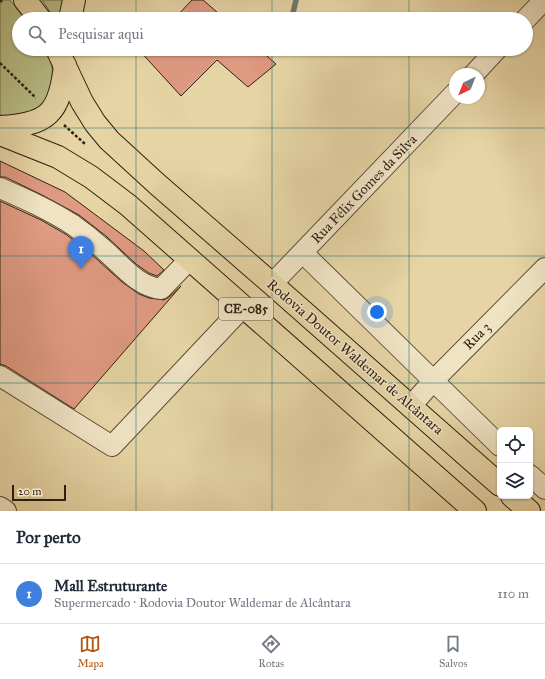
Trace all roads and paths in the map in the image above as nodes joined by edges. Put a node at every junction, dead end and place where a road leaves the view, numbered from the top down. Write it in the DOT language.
graph roads {
  1 [pos="25,0"];
  2 [pos="74,0"];
  3 [pos="544,0"];
  4 [pos="34,12"];
  5 [pos="71,12"];
  6 [pos="533,12"];
  7 [pos="63,56"];
  8 [pos="64,56"];
  9 [pos="491,56"];
  10 [pos="480,68"];
  11 [pos="449,100"];
  12 [pos="0,127"];
  13 [pos="0,134"];
  14 [pos="0,188"];
  15 [pos="304,253"];
  16 [pos="190,259"];
  17 [pos="545,268"];
  18 [pos="272,284"];
  19 [pos="243,306"];
  20 [pos="0,376"];
  21 [pos="433,381"];
  22 [pos="411,406"];
  23 [pos="497,443"];
  24 [pos="533,478"];
  25 [pos="497,482"];
  26 [pos="545,489"];
  27 [pos="515,499"];
  28 [pos="0,507"];
  29 [pos="6,511"];
  30 [pos="476,511"];
  31 [pos="529,511"];
  1 -- 4 [label="main road"];
  2 -- 5 [label="main road"];
  3 -- 6 [label="street"];
  7 -- 12 [label="main road"];
  8 -- 18 [label="main road, Rodovia Doutor Waldemar de Alcântara / CE-085"];
  9 -- 10 [label="street"];
  11 -- 15 [label="street, Rua Félix Gomes da Silva"];
  13 -- 16 [label="main road, CE-085"];
  14 -- 16 [label="street"];
  15 -- 18 [label="street, Rua Félix Gomes da Silva"];
  15 -- 21 [label="street"];
  16 -- 19 [label="main road, CE-085"];
  17 -- 21 [label="street, Rua 3"];
  18 -- 22 [label="main road, Rodovia Doutor Waldemar de Alcântara / CE-085"];
  19 -- 20 [label="street"];
  19 -- 30 [label="main road, CE-085"];
  21 -- 22 [label="street, Rua 3"];
  21 -- 23 [label="street"];
  22 -- 25 [label="main road, Rodovia Doutor Waldemar de Alcântara / CE-085"];
  24 -- 26 [label="street"];
  27 -- 31 [label="main road"];
  28 -- 29 [label="street"];
}
